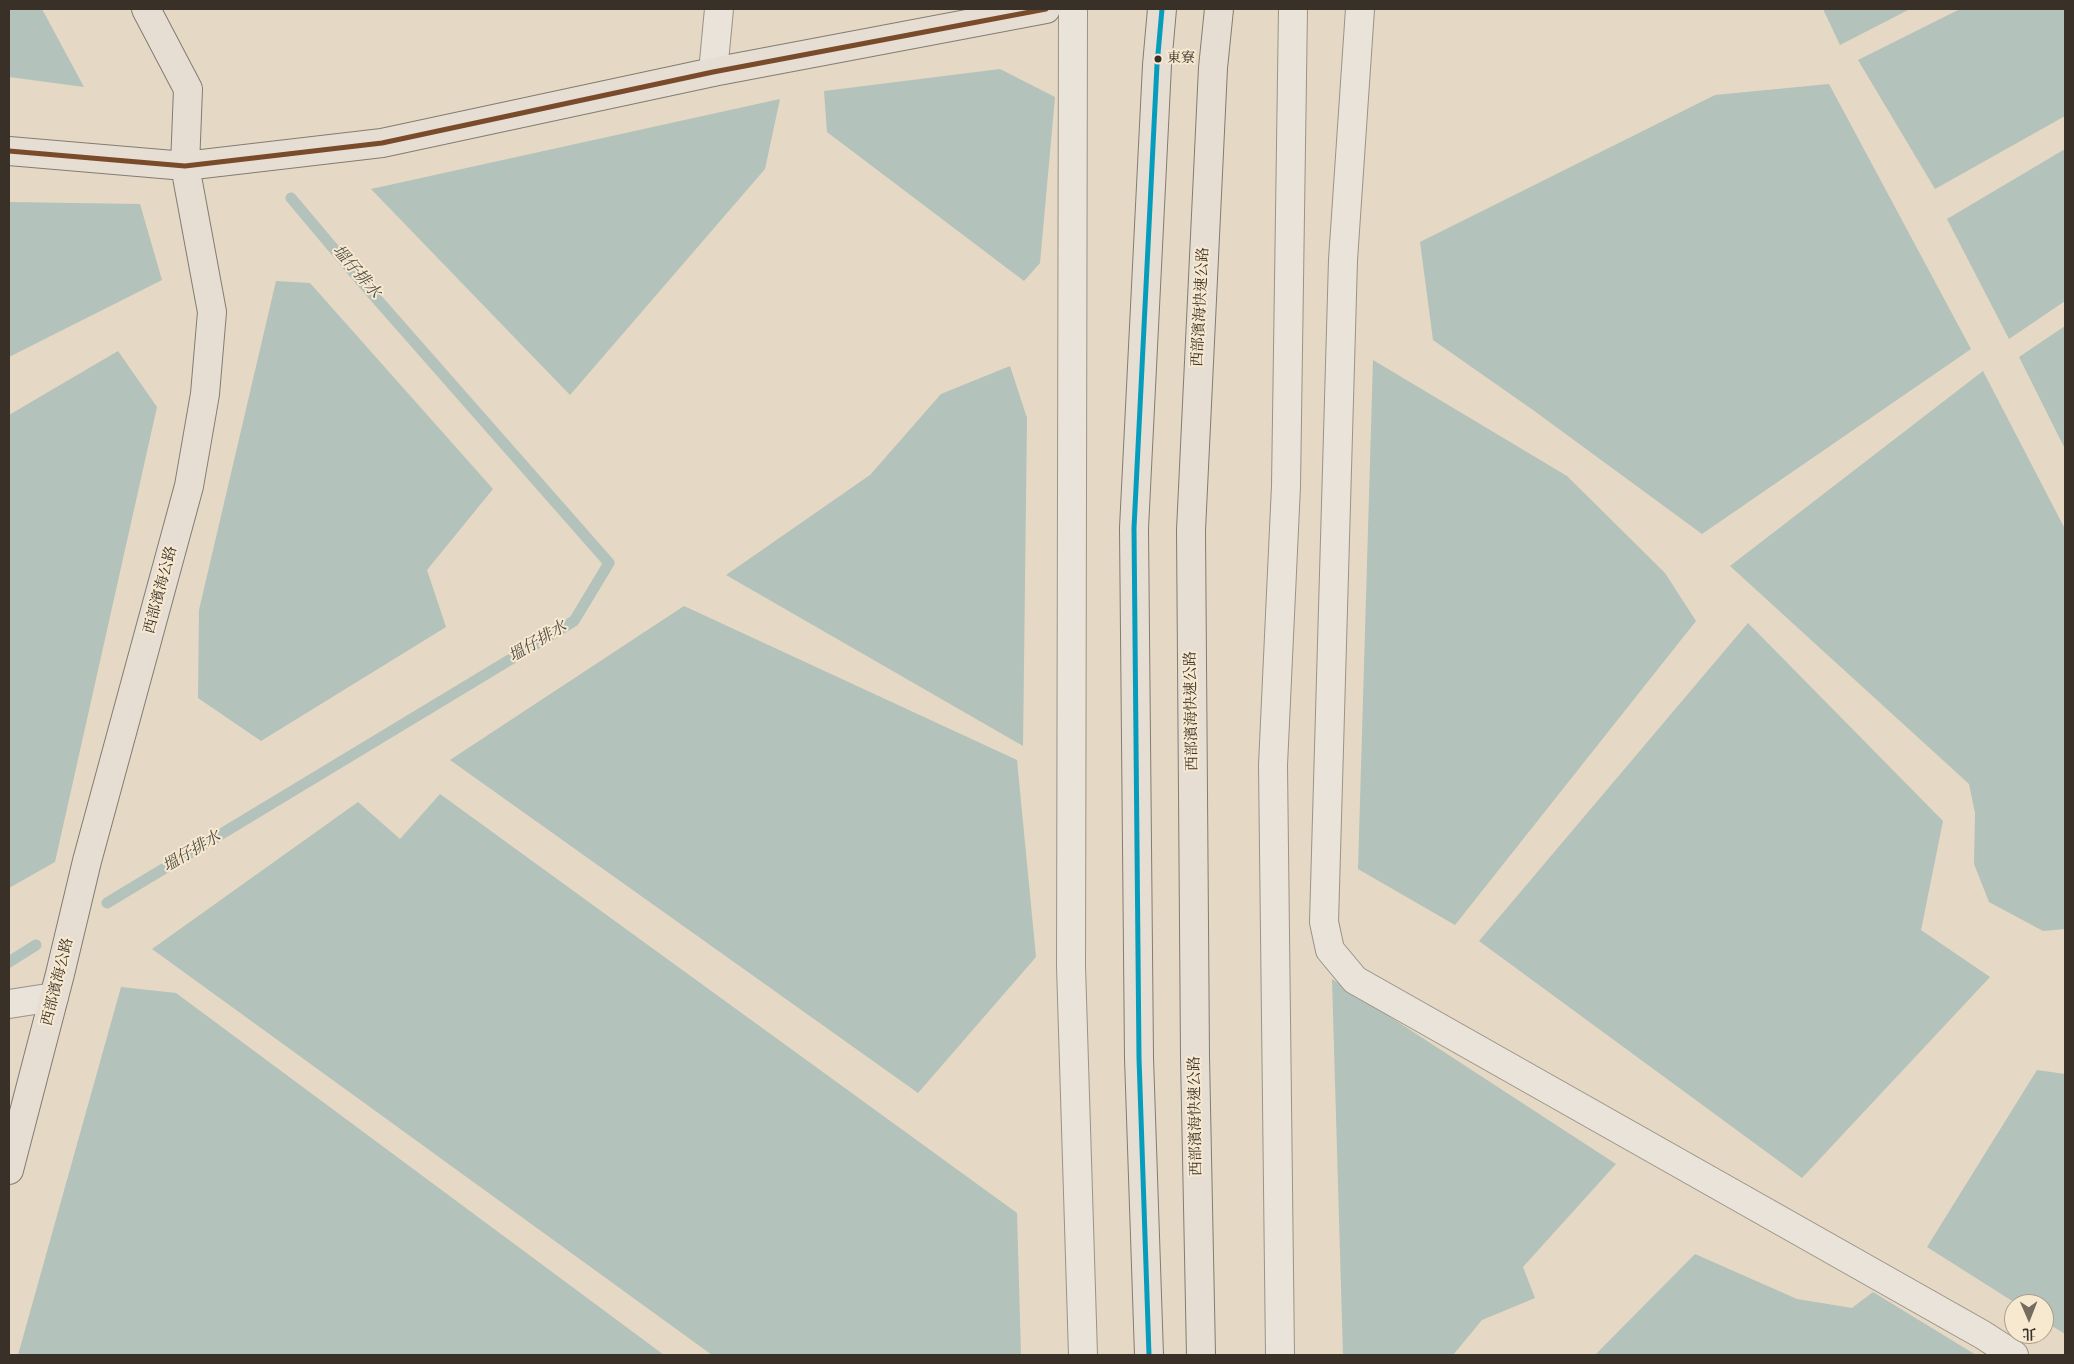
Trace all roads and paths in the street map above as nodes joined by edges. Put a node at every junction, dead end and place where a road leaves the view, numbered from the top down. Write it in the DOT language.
graph roads {
  1 [pos="146,9"];
  2 [pos="719,9"];
  3 [pos="1046,9"];
  4 [pos="1073,9"];
  5 [pos="1162,9"];
  6 [pos="1219,9"];
  7 [pos="1293,9"];
  8 [pos="1360,9"];
  9 [pos="713,72"];
  10 [pos="9,150"];
  11 [pos="185,166"];
  12 [pos="54,997"];
  13 [pos="9,1004"];
  14 [pos="9,1170"];
  15 [pos="1084,1355"];
  16 [pos="1149,1355"];
  17 [pos="1200,1355"];
  18 [pos="1280,1355"];
  19 [pos="2014,1355"];
  1 -- 11 [label="main road, 西部濱海公路"];
  2 -- 9 [label="street"];
  3 -- 9 [label="main road"];
  4 -- 15 [label="street"];
  5 -- 16 [label="main road"];
  6 -- 17 [label="main road, 西部濱海快速公路"];
  7 -- 18 [label="street"];
  8 -- 19 [label="street"];
  9 -- 11 [label="main road"];
  10 -- 11 [label="main road"];
  11 -- 12 [label="main road, 西部濱海公路"];
  12 -- 13 [label="street"];
  12 -- 14 [label="main road, 西部濱海公路"];
}
